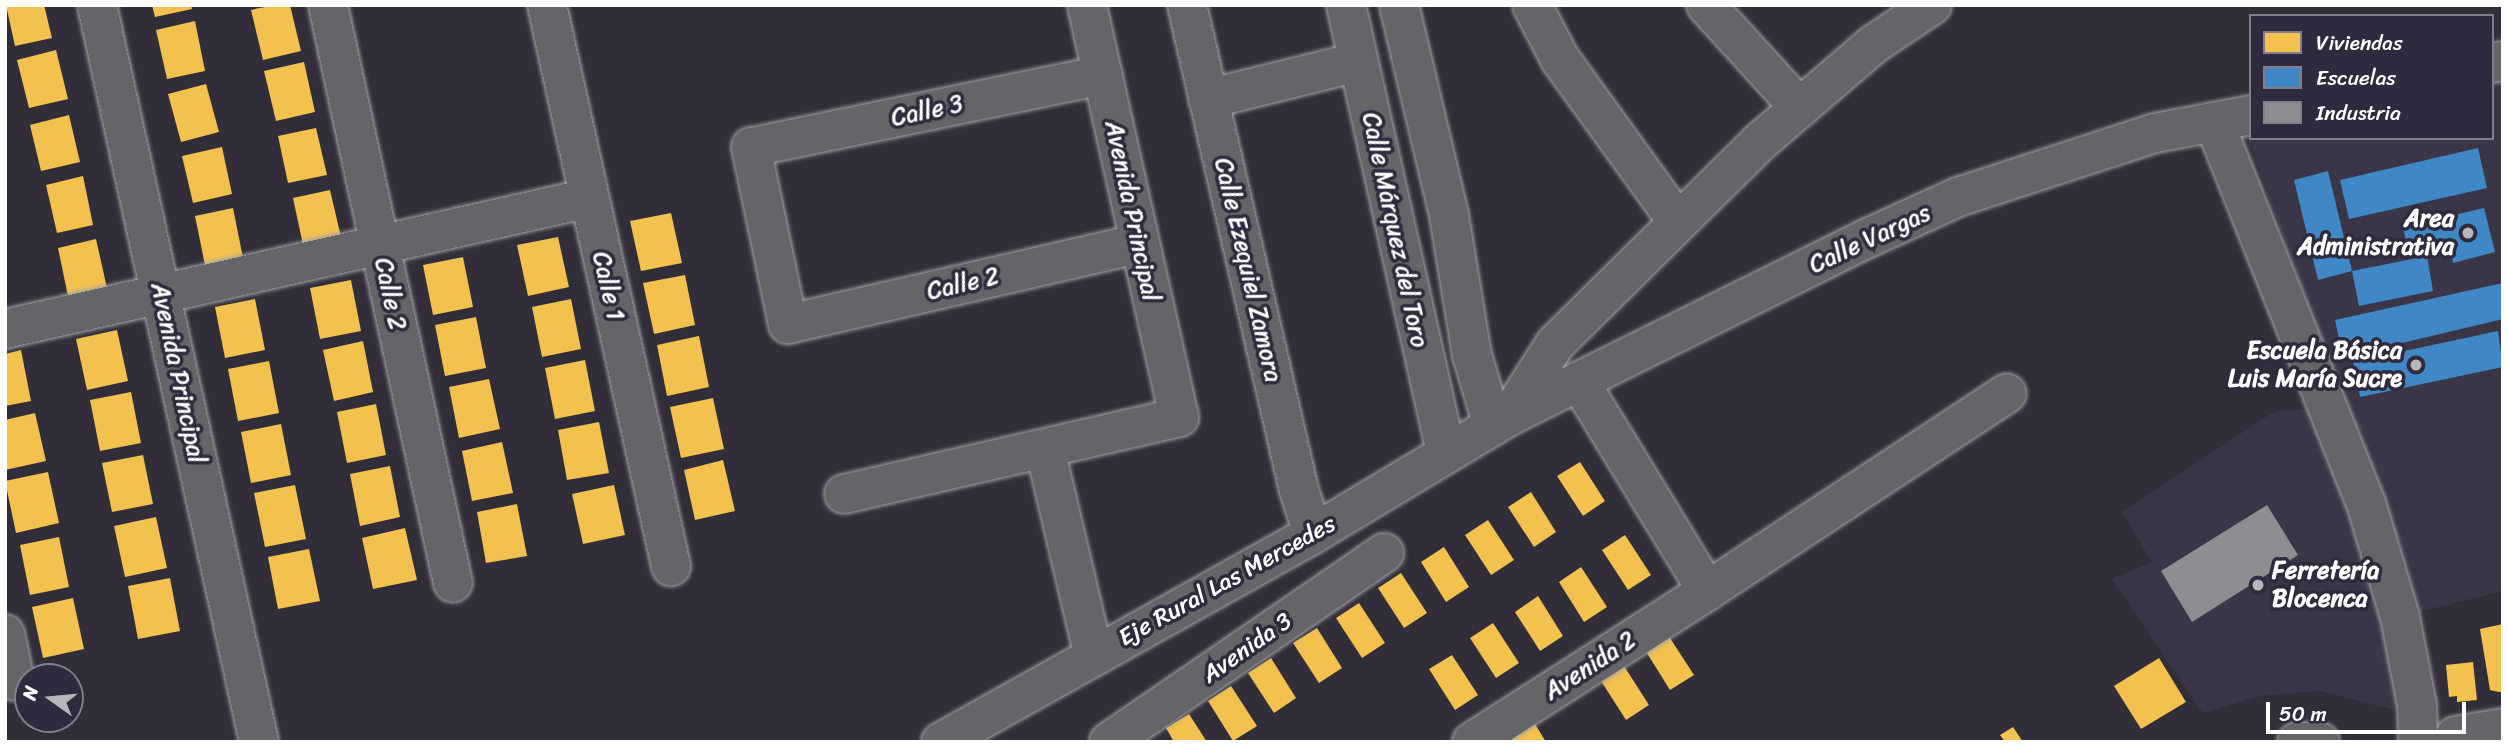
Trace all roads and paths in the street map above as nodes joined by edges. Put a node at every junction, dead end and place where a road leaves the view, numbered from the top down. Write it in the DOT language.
graph roads {
  1 [pos="97,5"];
  2 [pos="328,5"];
  3 [pos="547,5"];
  4 [pos="1087,5"];
  5 [pos="1187,5"];
  6 [pos="1346,5"];
  7 [pos="1399,5"];
  8 [pos="1532,5"];
  9 [pos="1706,5"];
  10 [pos="1918,11"];
  11 [pos="1359,62"];
  12 [pos="1102,75"];
  13 [pos="1208,99"];
  14 [pos="1799,107"];
  15 [pos="2249,115"];
  16 [pos="2214,122"];
  17 [pos="589,198"];
  18 [pos="1678,222"];
  19 [pos="1138,244"];
  20 [pos="380,245"];
  21 [pos="161,294"];
  22 [pos="788,324"];
  23 [pos="5,328"];
  24 [pos="1579,381"];
  25 [pos="2007,393"];
  26 [pos="1501,421"];
  27 [pos="1045,449"];
  28 [pos="1446,454"];
  29 [pos="844,494"];
  30 [pos="1313,534"];
  31 [pos="1384,553"];
  32 [pos="671,566"];
  33 [pos="453,583"];
  34 [pos="1707,591"];
  35 [pos="5,634"];
  36 [pos="1094,656"];
  37 [pos="14,676"];
  38 [pos="2503,728"];
  39 [pos="1128,737"];
  40 [pos="2436,739"];
  41 [pos="259,742"];
  42 [pos="941,742"];
  43 [pos="1472,742"];
  44 [pos="2297,742"];
  45 [pos="2320,742"];
  1 -- 21 [label="street, Avenida Principal"];
  2 -- 20 [label="street, Calle 2"];
  3 -- 17 [label="street, Calle 1"];
  4 -- 12 [label="street, Avenida Principal"];
  5 -- 13 [label="street, Calle Ezequiel Zamora"];
  6 -- 11 [label="street, Calle Márquez del Toro"];
  7 -- 26 [label="street"];
  8 -- 18 [label="street"];
  9 -- 14 [label="street"];
  10 -- 14 [label="street"];
  11 -- 13 [label="street"];
  11 -- 28 [label="street, Calle Márquez del Toro"];
  12 -- 19 [label="street, Avenida Principal"];
  12 -- 22 [label="street, Calle 3"];
  13 -- 30 [label="street, Calle Ezequiel Zamora"];
  14 -- 18 [label="street"];
  15 -- 16 [label="street, Calle Vargas"];
  16 -- 24 [label="street, Calle Vargas"];
  16 -- 40 [label="street"];
  17 -- 20 [label="street"];
  17 -- 32 [label="street, Calle 1"];
  18 -- 26 [label="street"];
  19 -- 22 [label="street, Calle 2"];
  19 -- 27 [label="street, Avenida Principal"];
  20 -- 21 [label="street"];
  20 -- 33 [label="street, Calle 2"];
  21 -- 23 [label="street"];
  21 -- 41 [label="street, Avenida Principal"];
  24 -- 26 [label="street, Calle Vargas"];
  24 -- 34 [label="street"];
  25 -- 34 [label="street, Avenida 2"];
  26 -- 28 [label="street, Eje Rural Las Mercedes"];
  27 -- 29 [label="street"];
  27 -- 36 [label="street"];
  28 -- 30 [label="street, Eje Rural Las Mercedes"];
  30 -- 36 [label="street, Eje Rural Las Mercedes"];
  31 -- 39 [label="street, Avenida 3"];
  34 -- 43 [label="street, Avenida 2"];
  35 -- 37 [label="street"];
  36 -- 42 [label="street, Eje Rural Las Mercedes"];
  38 -- 40 [label="street"];
  44 -- 45 [label="street"];
}
